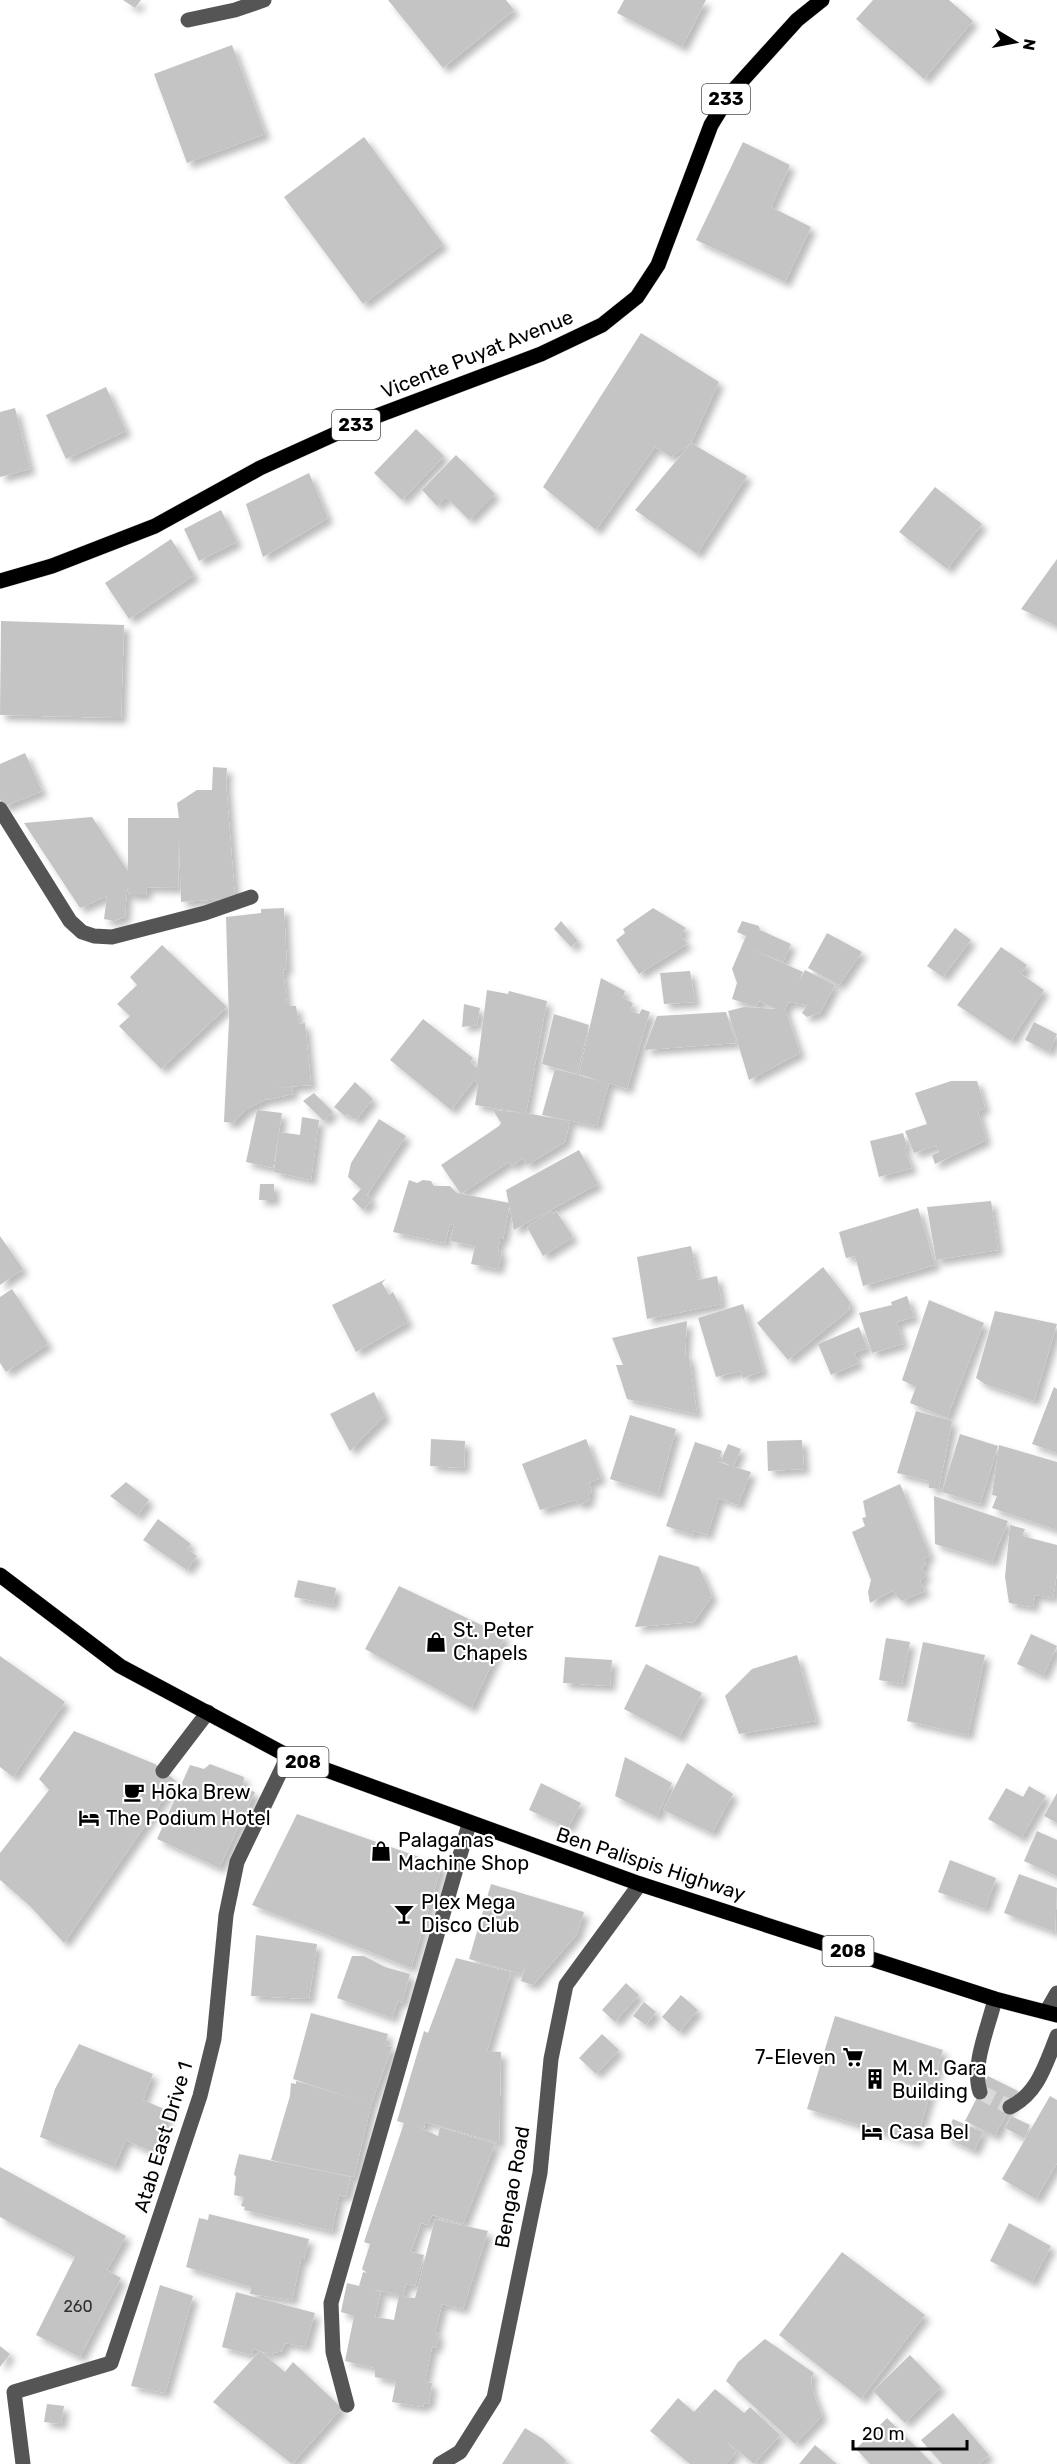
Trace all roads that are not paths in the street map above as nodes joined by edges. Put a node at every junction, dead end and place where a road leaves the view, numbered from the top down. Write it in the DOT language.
graph roads {
  1 [pos="264,0"];
  2 [pos="822,0"];
  3 [pos="188,20"];
  4 [pos="0,580"];
  5 [pos="0,809"];
  6 [pos="250,897"];
  7 [pos="0,1575"];
  8 [pos="208,1712"];
  9 [pos="288,1756"];
  10 [pos="163,1771"];
  11 [pos="469,1824"];
  12 [pos="640,1884"];
  13 [pos="1057,1994"];
  14 [pos="995,1999"];
  15 [pos="1052,2013"];
  16 [pos="1057,2036"];
  17 [pos="980,2091"];
  18 [pos="1010,2107"];
  19 [pos="347,2405"];
  20 [pos="23,2464"];
  21 [pos="440,2464"];
  1 -- 3 [label="street"];
  2 -- 4 [label="main road, Vicente Puyat Avenue / 233"];
  5 -- 6 [label="street"];
  7 -- 8 [label="main road, Ben Palispis Highway / 208"];
  8 -- 9 [label="main road, Ben Palispis Highway / 208"];
  8 -- 10 [label="street"];
  9 -- 11 [label="main road, Ben Palispis Highway / 208"];
  9 -- 20 [label="street, Atab East Drive 1"];
  11 -- 12 [label="main road, Ben Palispis Highway / 208"];
  11 -- 19 [label="street"];
  12 -- 14 [label="main road, Ben Palispis Highway / 208"];
  12 -- 21 [label="street, Bengao Road"];
  13 -- 15 [label="street"];
  14 -- 15 [label="main road, Ben Palispis Highway / 208"];
  14 -- 17 [label="street"];
  16 -- 18 [label="street"];
}
